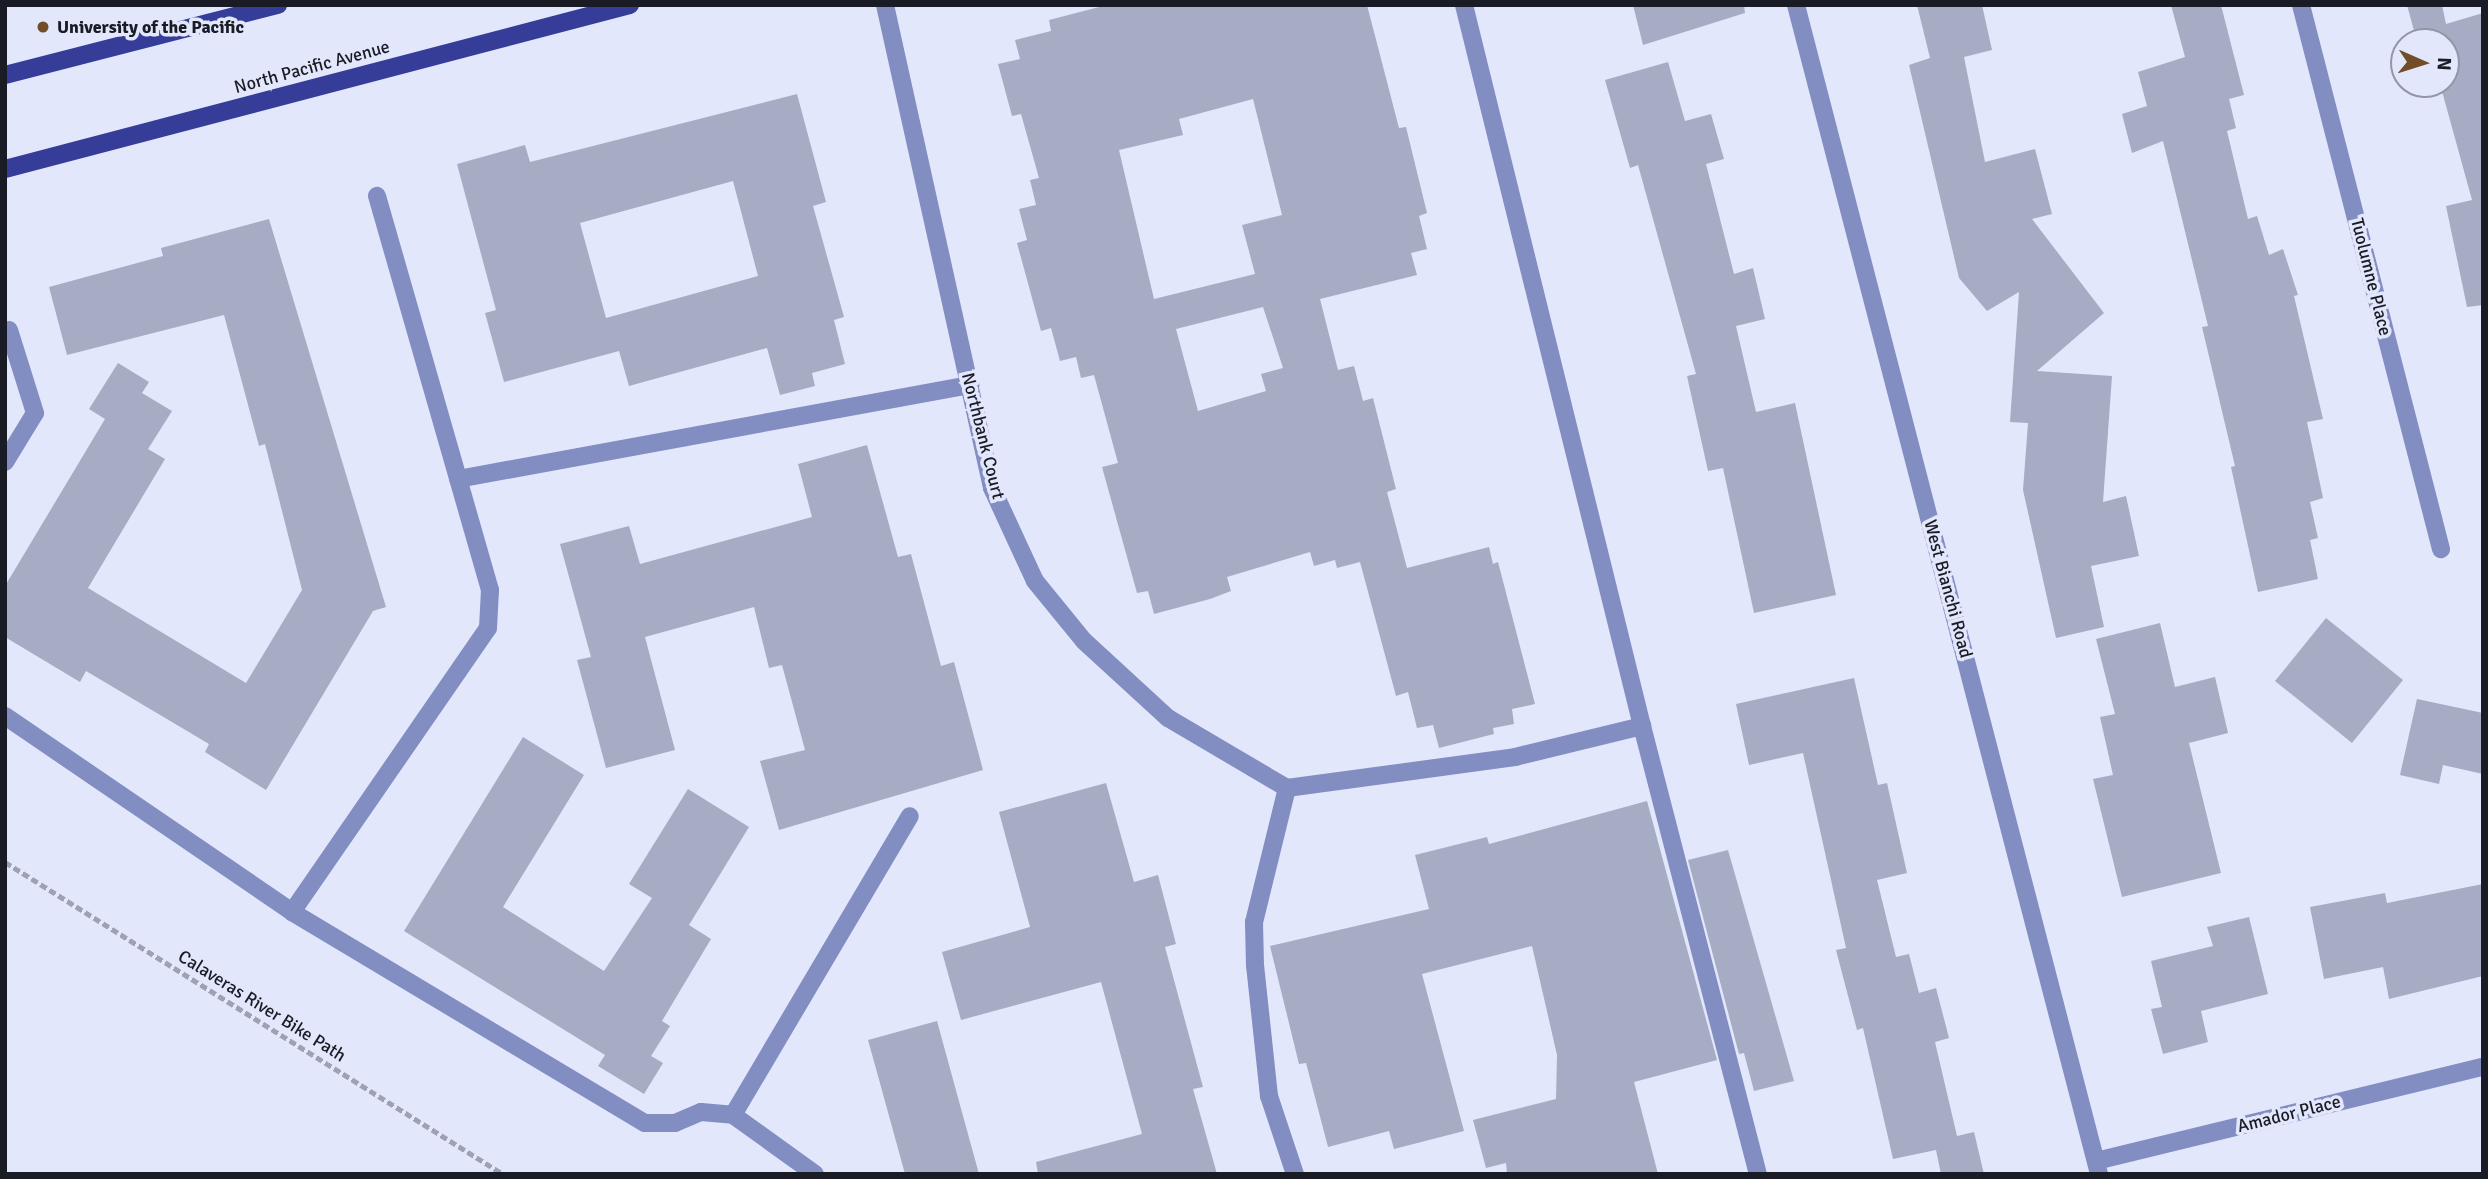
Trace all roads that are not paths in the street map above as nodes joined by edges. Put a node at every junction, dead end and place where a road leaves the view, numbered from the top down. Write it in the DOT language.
graph roads {
  1 [pos="278,5"];
  2 [pos="630,5"];
  3 [pos="885,5"];
  4 [pos="1464,5"];
  5 [pos="1796,5"];
  6 [pos="2301,5"];
  7 [pos="5,75"];
  8 [pos="5,169"];
  9 [pos="377,196"];
  10 [pos="9,330"];
  11 [pos="970,384"];
  12 [pos="5,462"];
  13 [pos="458,479"];
  14 [pos="2441,549"];
  15 [pos="5,716"];
  16 [pos="1643,726"];
  17 [pos="1287,788"];
  18 [pos="910,816"];
  19 [pos="292,912"];
  20 [pos="2483,1067"];
  21 [pos="733,1115"];
  22 [pos="2097,1167"];
  23 [pos="815,1174"];
  24 [pos="1295,1174"];
  25 [pos="1758,1174"];
  1 -- 7 [label="main road"];
  2 -- 8 [label="main road, North Pacific Avenue"];
  3 -- 11 [label="street, Northbank Court"];
  4 -- 16 [label="street"];
  5 -- 22 [label="street, West Bianchi Road"];
  6 -- 14 [label="street, Tuolumne Place"];
  9 -- 13 [label="street"];
  10 -- 12 [label="street"];
  11 -- 13 [label="street"];
  11 -- 17 [label="street, Northbank Court"];
  13 -- 19 [label="street"];
  15 -- 19 [label="street"];
  16 -- 17 [label="street"];
  16 -- 25 [label="street"];
  17 -- 24 [label="street"];
  18 -- 21 [label="street"];
  19 -- 21 [label="street"];
  20 -- 22 [label="street, Amador Place"];
  21 -- 23 [label="street"];
}
